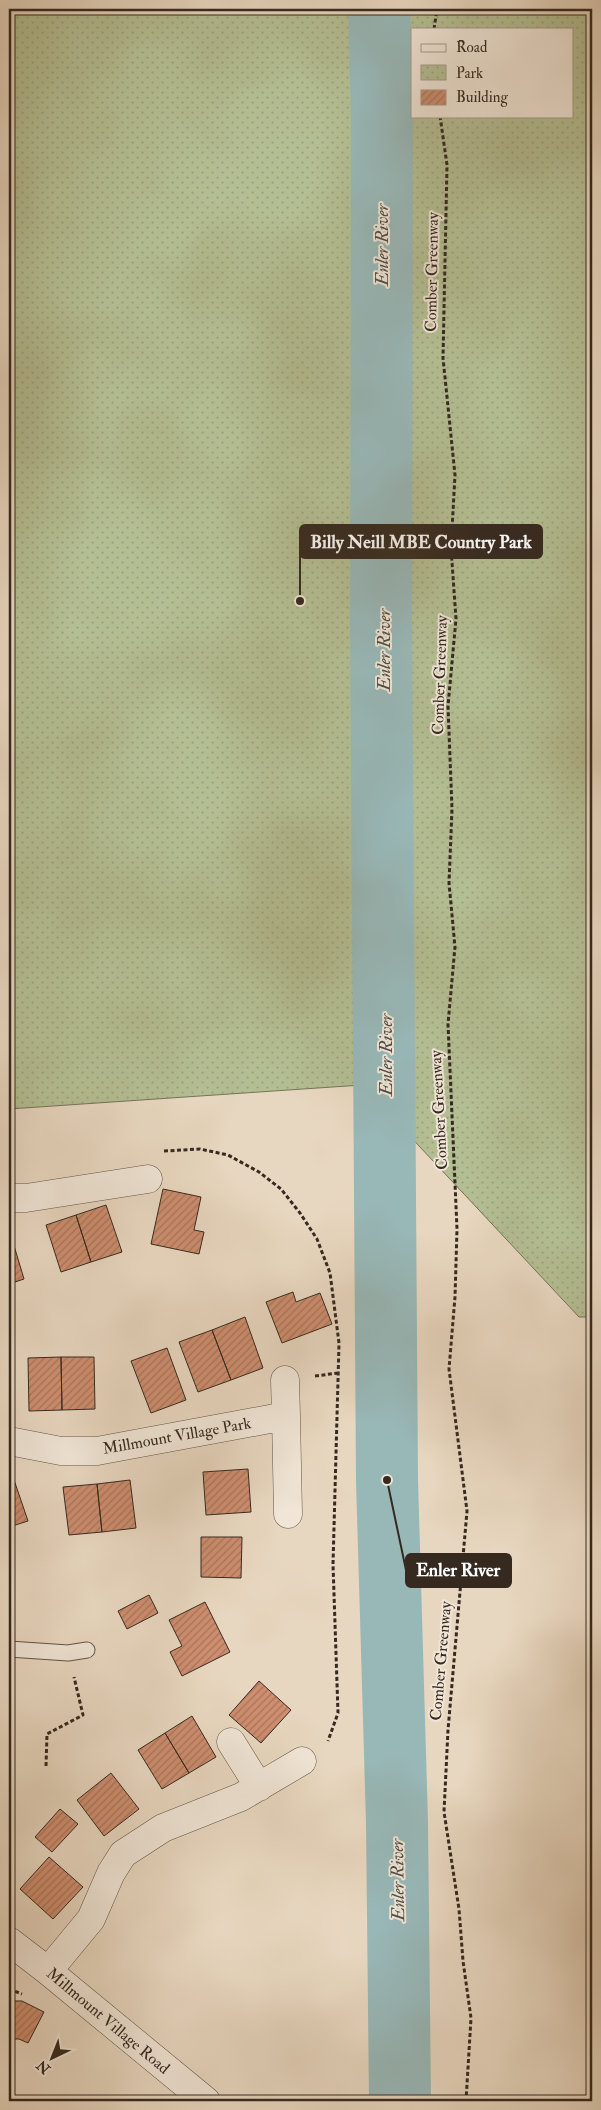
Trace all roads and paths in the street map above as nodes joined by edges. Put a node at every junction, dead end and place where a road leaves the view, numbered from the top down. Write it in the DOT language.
graph roads {
  1 [pos="436,9"];
  2 [pos="434,28"];
  3 [pos="440,118"];
  4 [pos="148,1178"];
  5 [pos="9,1198"];
  6 [pos="285,1380"];
  7 [pos="286,1416"];
  8 [pos="9,1441"];
  9 [pos="288,1514"];
  10 [pos="9,1649"];
  11 [pos="87,1650"];
  12 [pos="68,1653"];
  13 [pos="231,1742"];
  14 [pos="302,1761"];
  15 [pos="46,1766"];
  16 [pos="259,1787"];
  17 [pos="9,1941"];
  18 [pos="48,1971"];
  19 [pos="206,2101"];
  20 [pos="466,2101"];
  1 -- 2 [label="path"];
  3 -- 20 [label="path, Comber Greenway"];
  4 -- 5 [label="street"];
  6 -- 7 [label="street"];
  7 -- 8 [label="street, Millmount Village Park"];
  7 -- 9 [label="street"];
  10 -- 12 [label="lane"];
  11 -- 12 [label="lane"];
  12 -- 15 [label="path"];
  13 -- 16 [label="street"];
  14 -- 16 [label="street"];
  16 -- 18 [label="street"];
  17 -- 18 [label="street, Millmount Village Road"];
  18 -- 19 [label="street, Millmount Village Road"];
}
